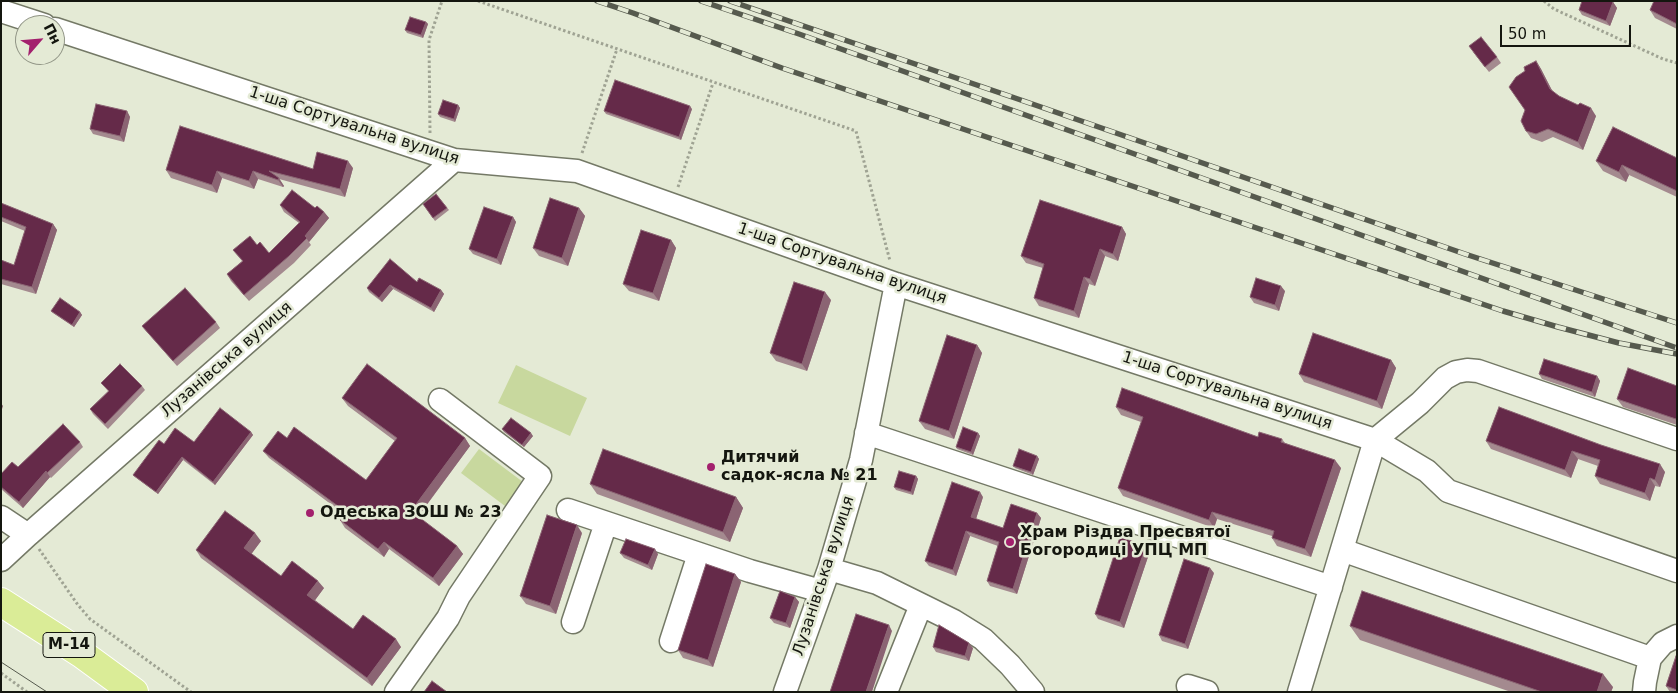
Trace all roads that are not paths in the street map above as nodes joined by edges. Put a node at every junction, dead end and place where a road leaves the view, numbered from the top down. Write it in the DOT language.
graph roads {
  1 [pos="1,11"];
  2 [pos="15,16"];
  3 [pos="65,32"];
  4 [pos="454,160"];
  5 [pos="896,284"];
  6 [pos="440,400"];
  7 [pos="866,433"];
  8 [pos="1677,439"];
  9 [pos="1375,440"];
  10 [pos="568,510"];
  11 [pos="1,517"];
  12 [pos="606,523"];
  13 [pos="28,535"];
  14 [pos="1342,550"];
  15 [pos="700,554"];
  16 [pos="1,560"];
  17 [pos="828,569"];
  18 [pos="1677,571"];
  19 [pos="1331,587"];
  20 [pos="821,591"];
  21 [pos="1,602"];
  22 [pos="921,605"];
  23 [pos="573,622"];
  24 [pos="1677,636"];
  25 [pos="671,641"];
  26 [pos="1650,658"];
  27 [pos="134,692"];
  28 [pos="396,692"];
  29 [pos="785,692"];
  30 [pos="886,692"];
  31 [pos="1033,692"];
  32 [pos="1299,692"];
  33 [pos="1644,692"];
  1 -- 2 [label="street"];
  3 -- 4 [label="street, 1-ша Сортувальна вулиця"];
  4 -- 5 [label="street, 1-ша Сортувальна вулиця"];
  4 -- 13 [label="street, Лузанівська вулиця"];
  5 -- 7 [label="street, Лузанівська вулиця"];
  5 -- 9 [label="street, 1-ша Сортувальна вулиця"];
  6 -- 28 [label="street"];
  7 -- 17 [label="street, Лузанівська вулиця"];
  7 -- 19 [label="street"];
  8 -- 9 [label="street"];
  9 -- 14 [label="street"];
  9 -- 18 [label="street, 1-ша Сортувальна вулиця"];
  10 -- 12 [label="street"];
  11 -- 13 [label="street"];
  12 -- 15 [label="street"];
  12 -- 23 [label="street"];
  13 -- 16 [label="street, Лузанівська вулиця"];
  14 -- 19 [label="street"];
  14 -- 26 [label="street"];
  15 -- 20 [label="street"];
  15 -- 25 [label="street"];
  17 -- 20 [label="street, Лузанівська вулиця"];
  17 -- 22 [label="street"];
  19 -- 32 [label="street"];
  20 -- 29 [label="street, Лузанівська вулиця"];
  21 -- 27 [label="main road, М-14"];
  22 -- 30 [label="street"];
  22 -- 31 [label="street"];
  24 -- 26 [label="street"];
  26 -- 33 [label="street"];
}
